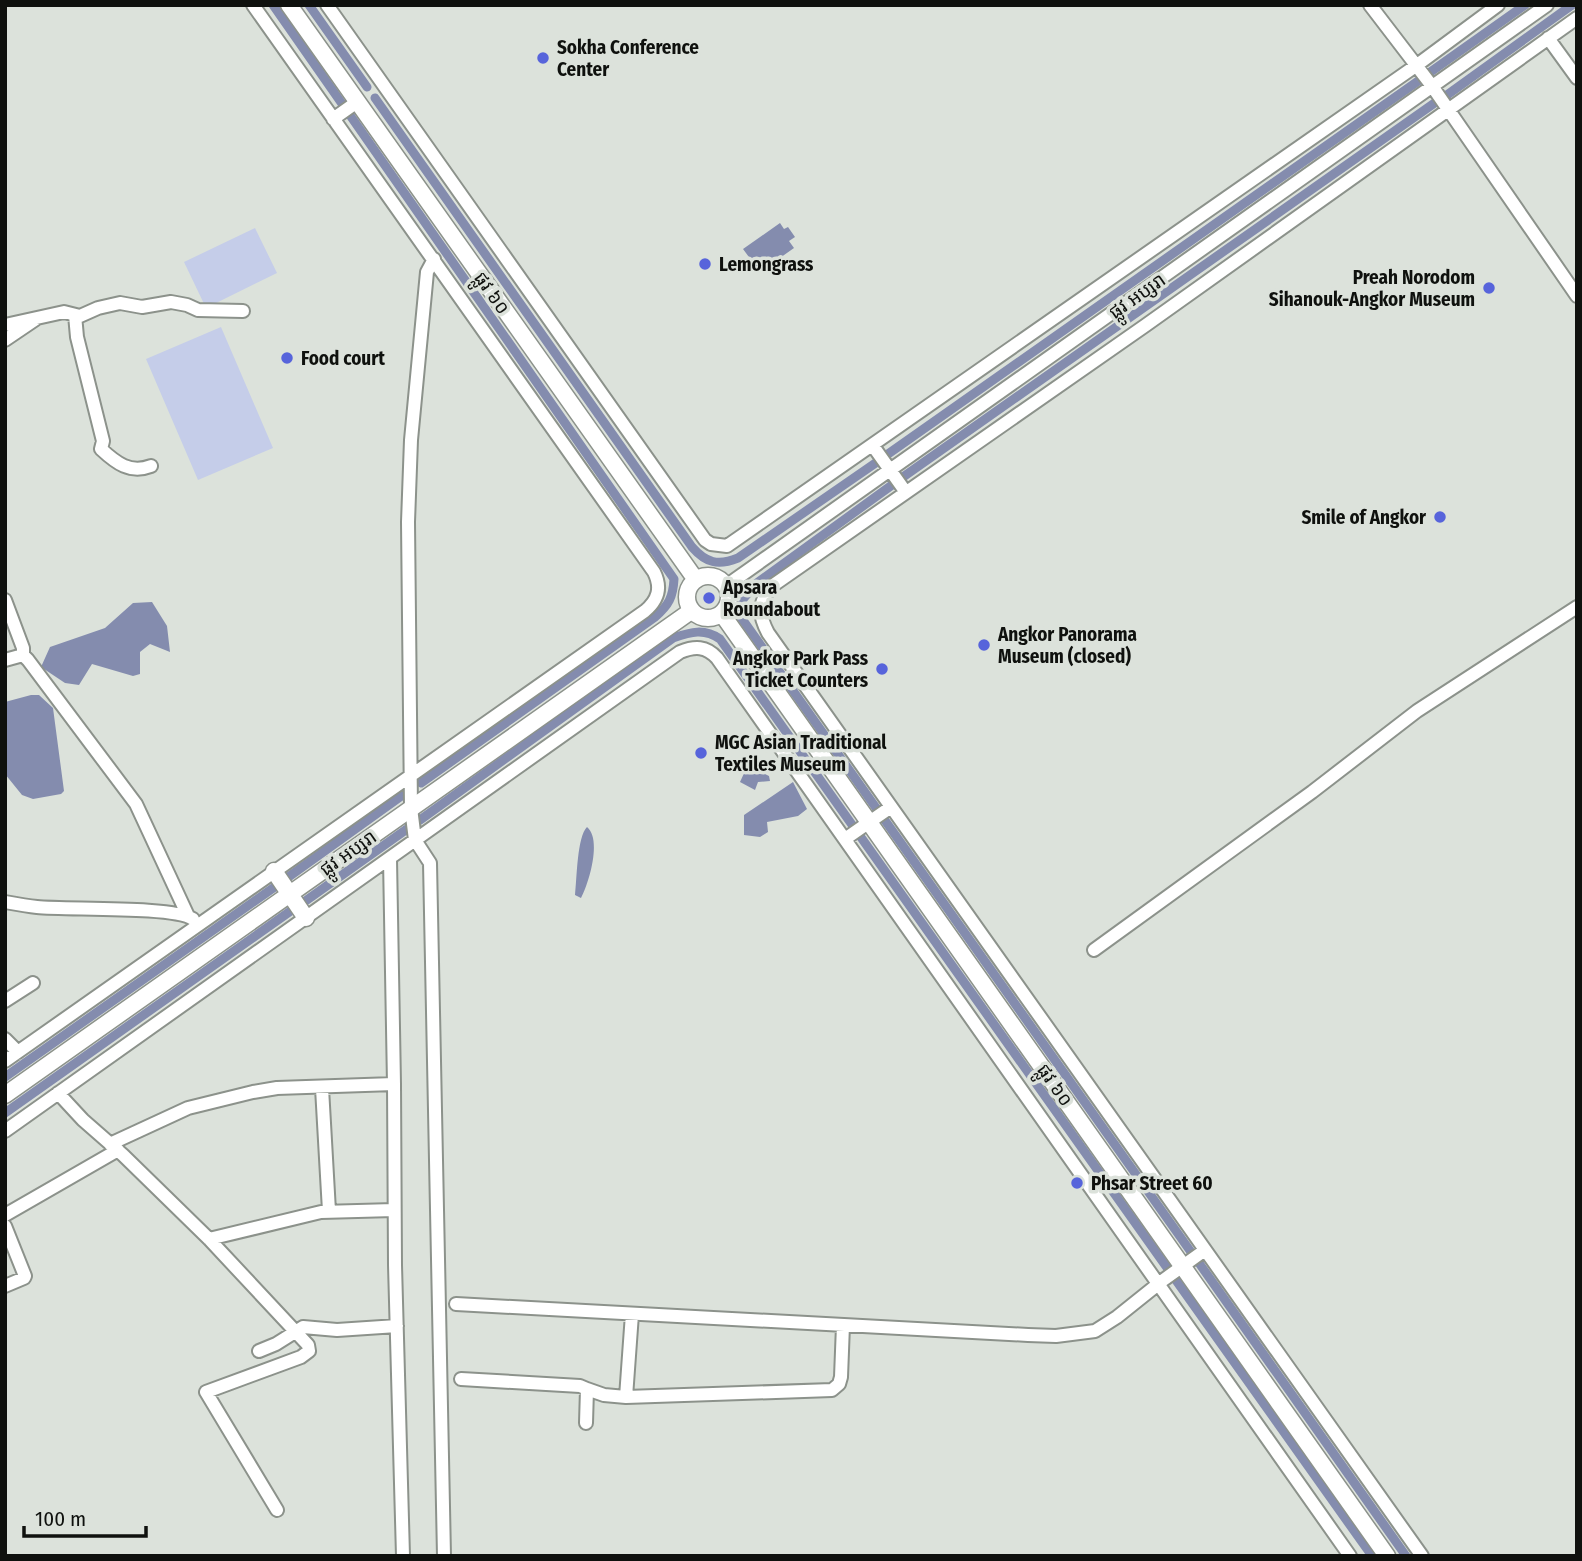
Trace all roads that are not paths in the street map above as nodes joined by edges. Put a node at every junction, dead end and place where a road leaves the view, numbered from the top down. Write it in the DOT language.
graph roads {
  1 [pos="253,5"];
  2 [pos="289,5"];
  3 [pos="327,5"];
  4 [pos="1370,5"];
  5 [pos="1498,5"];
  6 [pos="1548,5"];
  7 [pos="1577,18"];
  8 [pos="1548,38"];
  9 [pos="1417,65"];
  10 [pos="1577,78"];
  11 [pos="1432,86"];
  12 [pos="1449,109"];
  13 [pos="346,110"];
  14 [pos="434,259"];
  15 [pos="1577,296"];
  16 [pos="243,311"];
  17 [pos="75,315"];
  18 [pos="36,319"];
  19 [pos="5,325"];
  20 [pos="5,340"];
  21 [pos="873,446"];
  22 [pos="151,466"];
  23 [pos="891,471"];
  24 [pos="905,491"];
  25 [pos="696,580"];
  26 [pos="726,586"];
  27 [pos="5,600"];
  28 [pos="1577,607"];
  29 [pos="691,611"];
  30 [pos="722,614"];
  31 [pos="23,655"];
  32 [pos="5,660"];
  33 [pos="409,776"];
  34 [pos="411,808"];
  35 [pos="889,808"];
  36 [pos="870,822"];
  37 [pos="847,838"];
  38 [pos="415,840"];
  39 [pos="390,859"];
  40 [pos="274,871"];
  41 [pos="290,894"];
  42 [pos="5,902"];
  43 [pos="306,918"];
  44 [pos="194,920"];
  45 [pos="1094,950"];
  46 [pos="33,983"];
  47 [pos="5,1001"];
  48 [pos="5,1039"];
  49 [pos="18,1052"];
  50 [pos="5,1061"];
  51 [pos="394,1084"];
  52 [pos="322,1088"];
  53 [pos="58,1093"];
  54 [pos="5,1095"];
  55 [pos="5,1131"];
  56 [pos="114,1147"];
  57 [pos="394,1210"];
  58 [pos="329,1211"];
  59 [pos="5,1215"];
  60 [pos="5,1226"];
  61 [pos="209,1239"];
  62 [pos="1205,1251"];
  63 [pos="1180,1268"];
  64 [pos="1160,1282"];
  65 [pos="5,1286"];
  66 [pos="456,1304"];
  67 [pos="632,1314"];
  68 [pos="843,1325"];
  69 [pos="397,1326"];
  70 [pos="295,1331"];
  71 [pos="259,1351"];
  72 [pos="461,1379"];
  73 [pos="587,1389"];
  74 [pos="626,1397"];
  75 [pos="586,1423"];
  76 [pos="277,1510"];
  77 [pos="403,1556"];
  78 [pos="444,1556"];
  79 [pos="1350,1556"];
  80 [pos="1387,1556"];
  81 [pos="1422,1556"];
  1 -- 13 [label="street"];
  2 -- 13 [label="main road, ផ្លូវ ៦០"];
  3 -- 21 [label="street"];
  4 -- 9 [label="street"];
  5 -- 9 [label="street"];
  6 -- 11 [label="street, ផ្លូវ អប្សរា"];
  7 -- 8 [label="street"];
  8 -- 10 [label="street"];
  8 -- 12 [label="street"];
  9 -- 11 [label="street"];
  9 -- 21 [label="street"];
  11 -- 12 [label="street"];
  11 -- 23 [label="street, ផ្លូវ អប្សរា"];
  12 -- 15 [label="street"];
  12 -- 24 [label="street"];
  13 -- 14 [label="street"];
  13 -- 25 [label="main road, ផ្លូវ ៦០"];
  14 -- 33 [label="street"];
  14 -- 33 [label="street"];
  16 -- 17 [label="street"];
  17 -- 18 [label="street"];
  17 -- 22 [label="street"];
  18 -- 19 [label="street"];
  18 -- 20 [label="street"];
  21 -- 23 [label="street"];
  23 -- 24 [label="street"];
  23 -- 26 [label="street, ផ្លូវ អប្សរា"];
  24 -- 35 [label="street"];
  25 -- 26 [label="main road"];
  25 -- 29 [label="main road"];
  26 -- 30 [label="main road"];
  27 -- 31 [label="street"];
  28 -- 45 [label="street"];
  29 -- 30 [label="main road"];
  29 -- 34 [label="main road, ផ្លូវ អប្សរា"];
  30 -- 36 [label="main road, ផ្លូវ ៦០"];
  31 -- 32 [label="street"];
  31 -- 44 [label="street"];
  33 -- 34 [label="street"];
  33 -- 40 [label="street"];
  34 -- 38 [label="street"];
  34 -- 41 [label="main road, ផ្លូវ អប្សរា"];
  35 -- 36 [label="street"];
  35 -- 62 [label="street"];
  36 -- 37 [label="street"];
  36 -- 63 [label="main road, ផ្លូវ ៦០"];
  37 -- 38 [label="street"];
  37 -- 64 [label="street"];
  38 -- 39 [label="street"];
  38 -- 78 [label="street"];
  39 -- 43 [label="street"];
  39 -- 51 [label="street"];
  40 -- 41 [label="main road"];
  40 -- 44 [label="street"];
  41 -- 43 [label="main road"];
  41 -- 54 [label="main road, ផ្លូវ អប្សរា"];
  42 -- 44 [label="street"];
  43 -- 53 [label="street"];
  44 -- 49 [label="street"];
  46 -- 47 [label="street"];
  48 -- 49 [label="street"];
  49 -- 50 [label="street"];
  51 -- 52 [label="street"];
  51 -- 57 [label="street"];
  52 -- 56 [label="street"];
  52 -- 58 [label="street"];
  53 -- 55 [label="street"];
  53 -- 56 [label="street"];
  56 -- 59 [label="street"];
  56 -- 61 [label="street"];
  57 -- 58 [label="street"];
  57 -- 69 [label="street"];
  58 -- 61 [label="street"];
  60 -- 65 [label="street"];
  61 -- 70 [label="street"];
  62 -- 63 [label="street"];
  62 -- 81 [label="street"];
  63 -- 64 [label="street"];
  63 -- 80 [label="main road, ផ្លូវ ៦០"];
  64 -- 68 [label="street"];
  64 -- 79 [label="street"];
  66 -- 67 [label="street"];
  67 -- 68 [label="street"];
  67 -- 74 [label="street"];
  68 -- 74 [label="street"];
  69 -- 70 [label="street"];
  69 -- 77 [label="street"];
  70 -- 71 [label="street"];
  70 -- 76 [label="street"];
  72 -- 73 [label="street"];
  73 -- 74 [label="street"];
  73 -- 75 [label="street"];
}
